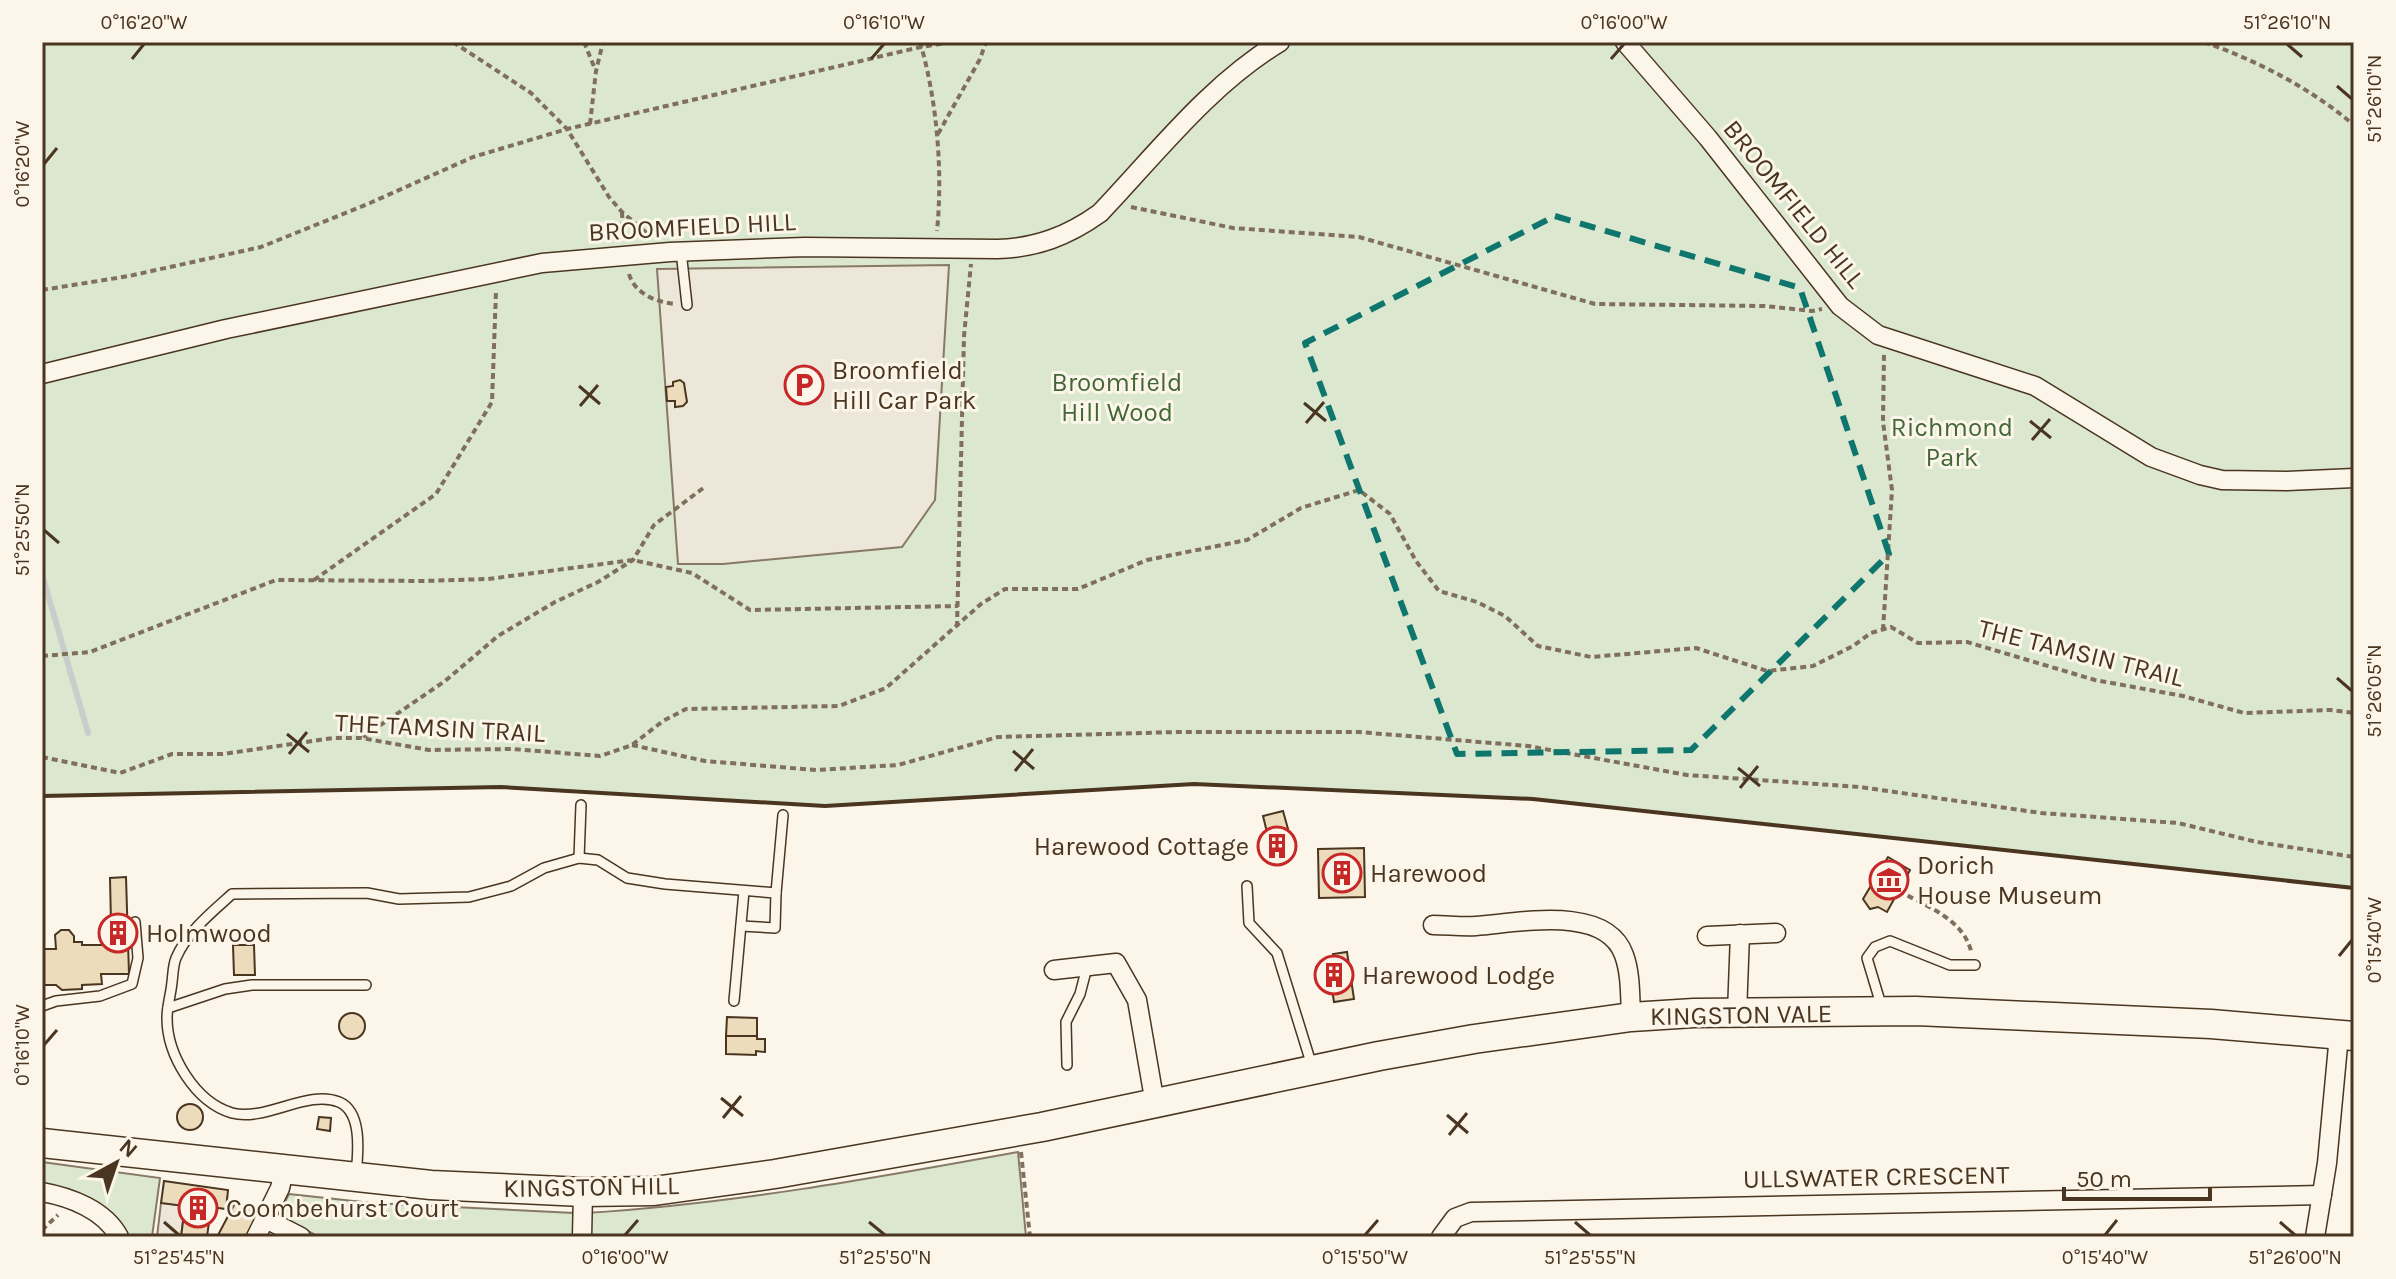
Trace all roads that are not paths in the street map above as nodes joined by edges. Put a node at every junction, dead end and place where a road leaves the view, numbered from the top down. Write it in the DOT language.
graph roads {
  1 [pos="1280,42"];
  2 [pos="1625,42"];
  3 [pos="675,252"];
  4 [pos="687,305"];
  5 [pos="42,374"];
  6 [pos="2354,478"];
  7 [pos="581,805"];
  8 [pos="783,815"];
  9 [pos="579,858"];
  10 [pos="1247,886"];
  11 [pos="744,891"];
  12 [pos="776,893"];
  13 [pos="135,922"];
  14 [pos="1433,925"];
  15 [pos="741,926"];
  16 [pos="1776,933"];
  17 [pos="1740,934"];
  18 [pos="1707,936"];
  19 [pos="1975,965"];
  20 [pos="1087,967"];
  21 [pos="1054,970"];
  22 [pos="366,985"];
  23 [pos="734,1001"];
  24 [pos="42,1006"];
  25 [pos="168,1008"];
  26 [pos="1883,1011"];
  27 [pos="1737,1013"];
  28 [pos="1631,1017"];
  29 [pos="2346,1036"];
  30 [pos="1067,1065"];
  31 [pos="1314,1071"];
  32 [pos="1146,1106"];
  33 [pos="42,1143"];
  34 [pos="284,1171"];
  35 [pos="355,1178"];
  36 [pos="42,1192"];
  37 [pos="583,1192"];
  38 [pos="2322,1195"];
  39 [pos="266,1219"];
  40 [pos="119,1237"];
  41 [pos="256,1237"];
  42 [pos="301,1237"];
  43 [pos="582,1237"];
  44 [pos="1441,1237"];
  45 [pos="2315,1237"];
  1 -- 3 [label="street, BROOMFIELD HILL"];
  2 -- 6 [label="street, BROOMFIELD HILL"];
  3 -- 4 [label="lane"];
  3 -- 5 [label="street, BROOMFIELD HILL"];
  7 -- 9 [label="lane"];
  8 -- 12 [label="lane"];
  9 -- 11 [label="lane"];
  9 -- 25 [label="lane"];
  10 -- 31 [label="lane"];
  11 -- 12 [label="lane"];
  11 -- 15 [label="lane"];
  12 -- 15 [label="lane"];
  13 -- 24 [label="lane"];
  14 -- 28 [label="street"];
  15 -- 23 [label="lane"];
  16 -- 17 [label="street"];
  17 -- 18 [label="street"];
  17 -- 27 [label="street"];
  19 -- 26 [label="lane"];
  20 -- 21 [label="street"];
  20 -- 30 [label="lane"];
  20 -- 32 [label="street"];
  22 -- 25 [label="lane"];
  25 -- 35 [label="lane"];
  26 -- 27 [label="main road, KINGSTON VALE"];
  26 -- 29 [label="main road, KINGSTON VALE"];
  27 -- 28 [label="main road, KINGSTON VALE"];
  28 -- 31 [label="main road, KINGSTON VALE"];
  29 -- 38 [label="street"];
  31 -- 32 [label="main road, KINGSTON VALE"];
  32 -- 37 [label="main road, KINGSTON HILL"];
  33 -- 34 [label="main road, KINGSTON HILL"];
  34 -- 35 [label="main road, KINGSTON HILL"];
  34 -- 39 [label="street"];
  35 -- 37 [label="main road, KINGSTON HILL"];
  36 -- 40 [label="street"];
  37 -- 43 [label="street"];
  38 -- 44 [label="street, ULLSWATER CRESCENT"];
  38 -- 45 [label="street"];
  39 -- 41 [label="street"];
  39 -- 42 [label="street"];
}
